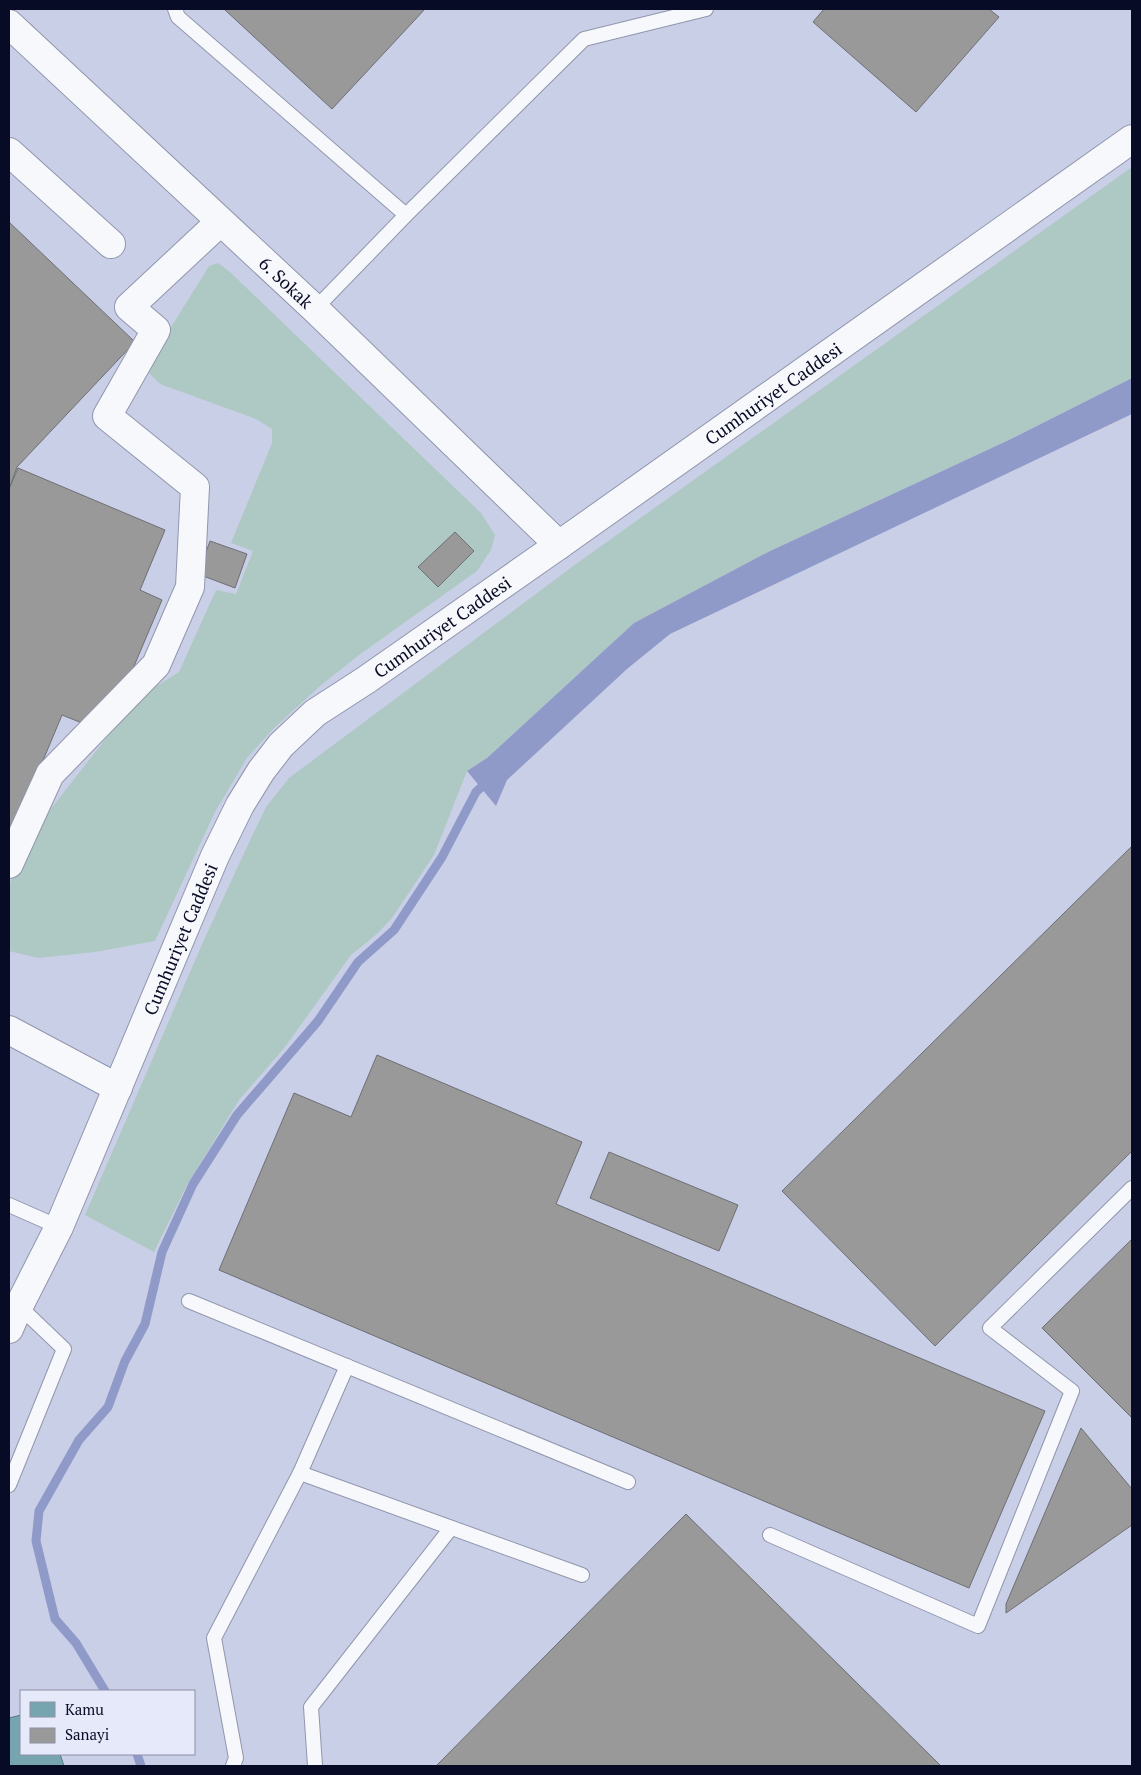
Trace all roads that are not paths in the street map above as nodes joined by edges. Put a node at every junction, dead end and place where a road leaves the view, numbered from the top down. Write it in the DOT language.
graph roads {
  1 [pos="175,9"];
  2 [pos="706,9"];
  3 [pos="9,24"];
  4 [pos="1132,139"];
  5 [pos="9,152"];
  6 [pos="406,215"];
  7 [pos="220,222"];
  8 [pos="111,244"];
  9 [pos="315,309"];
  10 [pos="559,546"];
  11 [pos="9,864"];
  12 [pos="9,1030"];
  13 [pos="118,1088"];
  14 [pos="1132,1188"];
  15 [pos="9,1205"];
  16 [pos="59,1227"];
  17 [pos="189,1300"];
  18 [pos="14,1317"];
  19 [pos="347,1366"];
  20 [pos="300,1473"];
  21 [pos="628,1482"];
  22 [pos="9,1485"];
  23 [pos="451,1528"];
  24 [pos="770,1536"];
  25 [pos="582,1575"];
  26 [pos="233,1766"];
  27 [pos="315,1766"];
  1 -- 6 [label="lane"];
  2 -- 6 [label="lane"];
  3 -- 7 [label="street, 6. Sokak"];
  4 -- 10 [label="street, Cumhuriyet Caddesi"];
  5 -- 8 [label="street"];
  6 -- 9 [label="lane"];
  7 -- 9 [label="street, 6. Sokak"];
  7 -- 11 [label="street"];
  9 -- 10 [label="street, 6. Sokak"];
  10 -- 13 [label="street, Cumhuriyet Caddesi"];
  12 -- 13 [label="street"];
  13 -- 16 [label="street, Cumhuriyet Caddesi"];
  14 -- 24 [label="lane"];
  15 -- 16 [label="lane"];
  16 -- 18 [label="street, Cumhuriyet Caddesi"];
  17 -- 19 [label="lane"];
  18 -- 22 [label="lane"];
  19 -- 20 [label="lane"];
  19 -- 21 [label="lane"];
  20 -- 23 [label="lane"];
  20 -- 26 [label="lane"];
  23 -- 25 [label="lane"];
  23 -- 27 [label="lane"];
}
